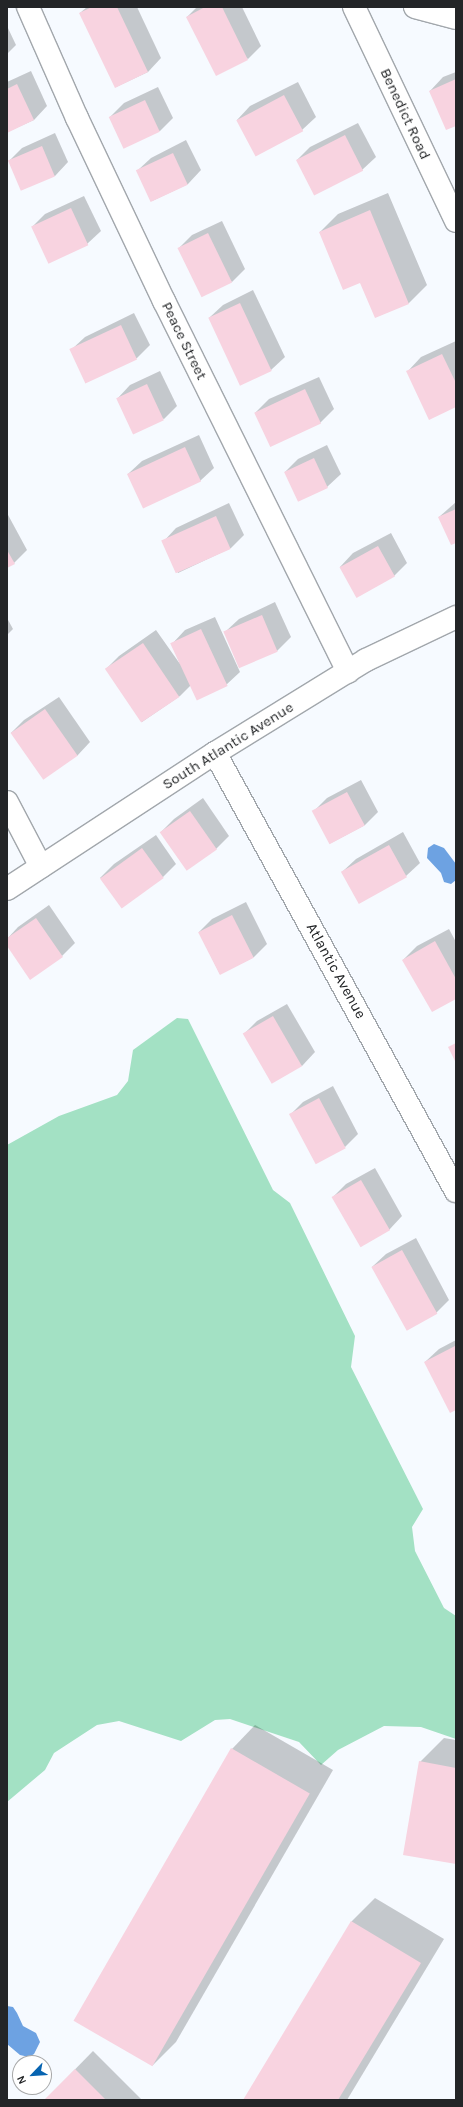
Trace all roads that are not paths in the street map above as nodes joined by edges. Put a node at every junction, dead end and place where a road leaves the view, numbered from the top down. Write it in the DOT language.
graph roads {
  1 [pos="28,7"];
  2 [pos="354,7"];
  3 [pos="415,7"];
  4 [pos="456,18"];
  5 [pos="456,221"];
  6 [pos="456,617"];
  7 [pos="348,672"];
  8 [pos="215,753"];
  9 [pos="7,802"];
  10 [pos="41,867"];
  11 [pos="7,889"];
  12 [pos="456,1191"];
  1 -- 7 [label="street, Peace Street"];
  2 -- 5 [label="street, Benedict Road"];
  3 -- 4 [label="street"];
  6 -- 7 [label="street, South Atlantic Avenue"];
  7 -- 8 [label="street, South Atlantic Avenue"];
  8 -- 10 [label="street, South Atlantic Avenue"];
  8 -- 12 [label="street, Atlantic Avenue"];
  9 -- 10 [label="street"];
  10 -- 11 [label="street, South Atlantic Avenue"];
}
